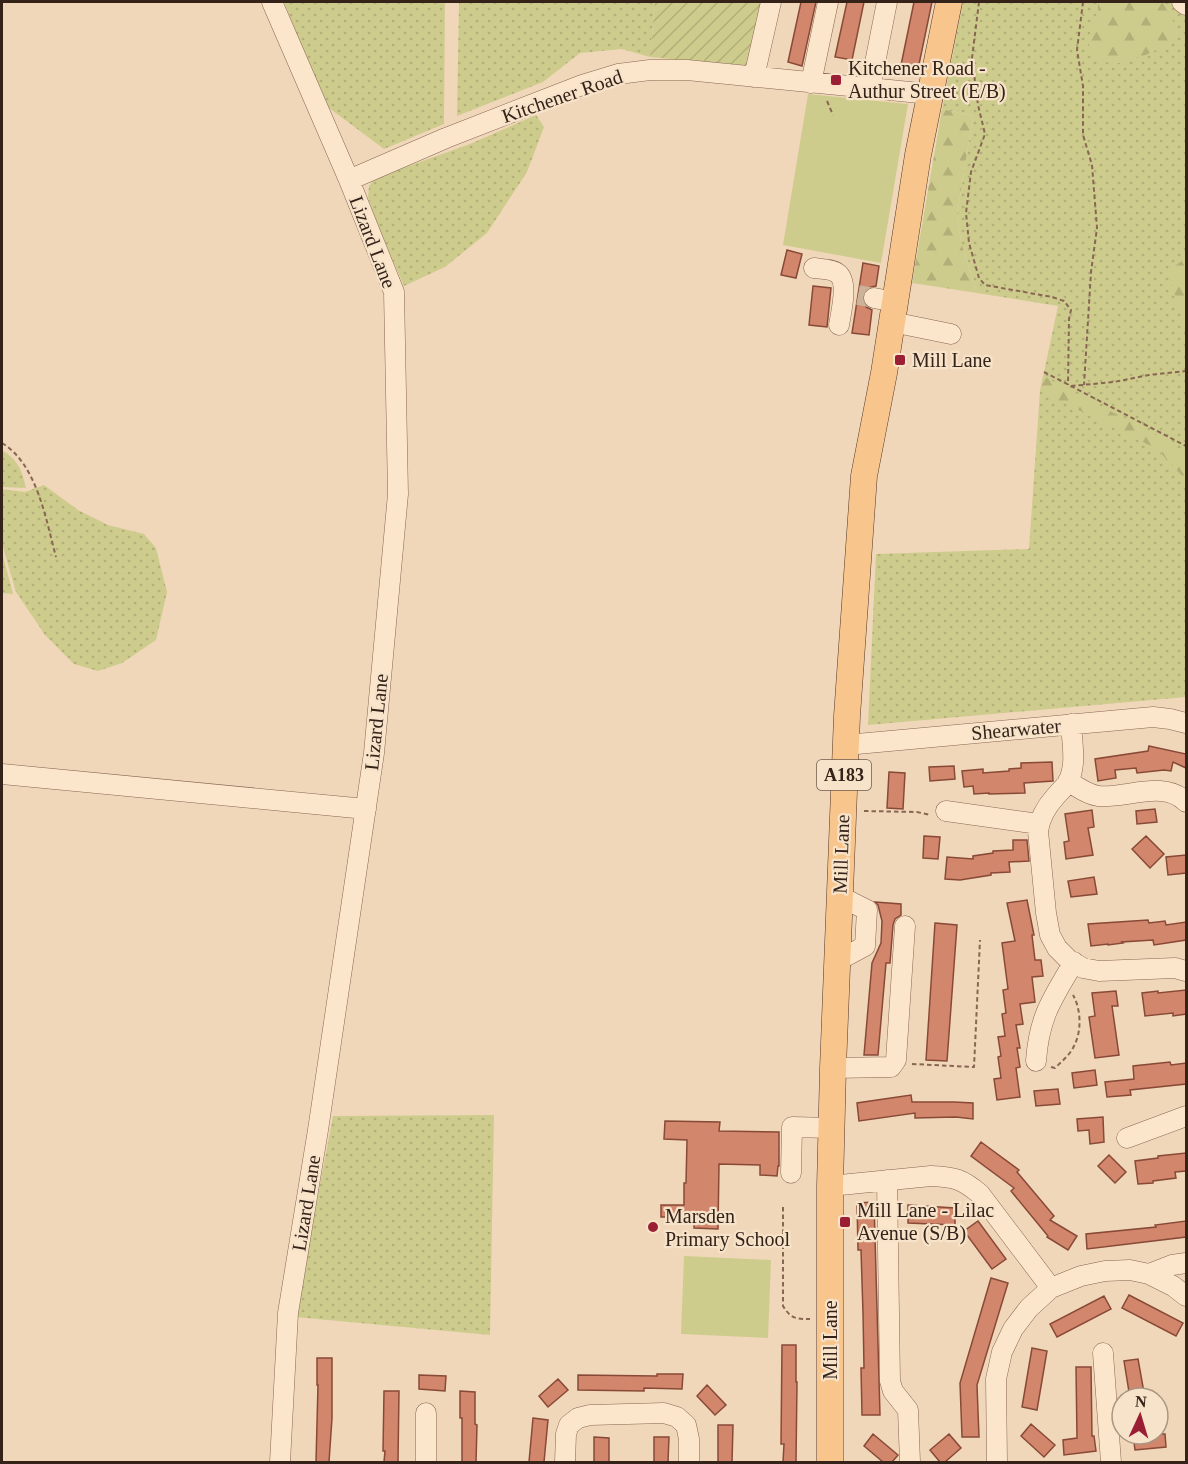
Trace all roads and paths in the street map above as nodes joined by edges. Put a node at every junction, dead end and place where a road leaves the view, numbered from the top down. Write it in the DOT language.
graph roads {
  1 [pos="272,2"];
  2 [pos="771,2"];
  3 [pos="828,2"];
  4 [pos="888,2"];
  5 [pos="949,2"];
  6 [pos="979,2"];
  7 [pos="1083,2"];
  8 [pos="1182,2"];
  9 [pos="1186,5"];
  10 [pos="754,77"];
  11 [pos="811,83"];
  12 [pos="870,88"];
  13 [pos="930,94"];
  14 [pos="349,180"];
  15 [pos="814,268"];
  16 [pos="872,302"];
  17 [pos="839,325"];
  18 [pos="951,334"];
  19 [pos="1186,371"];
  20 [pos="1044,372"];
  21 [pos="1070,385"];
  22 [pos="1084,385"];
  23 [pos="2,443"];
  24 [pos="1186,446"];
  25 [pos="56,557"];
  26 [pos="1186,723"];
  27 [pos="1071,724"];
  28 [pos="846,745"];
  29 [pos="2,774"];
  30 [pos="1068,781"];
  31 [pos="1186,802"];
  32 [pos="366,809"];
  33 [pos="863,811"];
  34 [pos="946,811"];
  35 [pos="1039,824"];
  36 [pos="905,926"];
  37 [pos="980,940"];
  38 [pos="1069,970"];
  39 [pos="1186,971"];
  40 [pos="1036,1061"];
  41 [pos="894,1064"];
  42 [pos="833,1068"];
  43 [pos="1186,1116"];
  44 [pos="831,1128"];
  45 [pos="1127,1138"];
  46 [pos="791,1173"];
  47 [pos="887,1180"];
  48 [pos="830,1186"];
  49 [pos="783,1207"];
  50 [pos="1186,1263"];
  51 [pos="1149,1274"];
  52 [pos="1051,1288"];
  53 [pos="1186,1296"];
  54 [pos="830,1319"];
  55 [pos="1103,1353"];
  56 [pos="426,1413"];
  57 [pos="280,1462"];
  58 [pos="426,1462"];
  59 [pos="565,1462"];
  60 [pos="689,1462"];
  61 [pos="830,1462"];
  62 [pos="910,1462"];
  63 [pos="997,1462"];
  64 [pos="1111,1462"];
  1 -- 14 [label="street, Lizard Lane"];
  2 -- 10 [label="street"];
  3 -- 11 [label="street"];
  4 -- 12 [label="street"];
  5 -- 13 [label="main road, Mill Lane / A183"];
  6 -- 21 [label="path"];
  7 -- 22 [label="path"];
  8 -- 9 [label="street"];
  10 -- 11 [label="street, Kitchener Road"];
  10 -- 14 [label="street, Kitchener Road"];
  11 -- 12 [label="street, Kitchener Road"];
  12 -- 13 [label="street, Kitchener Road"];
  13 -- 16 [label="main road, Mill Lane / A183"];
  14 -- 32 [label="street, Lizard Lane"];
  15 -- 16 [label="street"];
  16 -- 17 [label="street"];
  16 -- 18 [label="street"];
  16 -- 28 [label="main road, Mill Lane / A183"];
  19 -- 22 [label="path"];
  20 -- 21 [label="path"];
  21 -- 22 [label="path"];
  21 -- 24 [label="path"];
  23 -- 25 [label="path"];
  26 -- 27 [label="street, Shearwater"];
  27 -- 28 [label="street, Shearwater"];
  27 -- 30 [label="street"];
  28 -- 42 [label="main road, Mill Lane / A183"];
  29 -- 32 [label="street"];
  30 -- 31 [label="street"];
  30 -- 35 [label="street"];
  32 -- 57 [label="street, Lizard Lane"];
  33 -- 34 [label="path"];
  34 -- 35 [label="street"];
  35 -- 38 [label="street"];
  36 -- 41 [label="street"];
  37 -- 41 [label="path"];
  38 -- 39 [label="street"];
  38 -- 40 [label="street"];
  38 -- 40 [label="path"];
  41 -- 42 [label="street"];
  42 -- 44 [label="main road, Mill Lane / A183"];
  43 -- 45 [label="street"];
  44 -- 46 [label="street"];
  44 -- 48 [label="main road, Mill Lane / A183"];
  47 -- 48 [label="street"];
  47 -- 52 [label="street"];
  47 -- 62 [label="street"];
  48 -- 54 [label="main road, Mill Lane / A183"];
  49 -- 54 [label="path"];
  50 -- 51 [label="street"];
  51 -- 52 [label="street"];
  51 -- 53 [label="street"];
  52 -- 63 [label="street"];
  54 -- 61 [label="main road, Mill Lane / A183"];
  55 -- 64 [label="street"];
  56 -- 58 [label="street"];
  59 -- 60 [label="street"];
}
